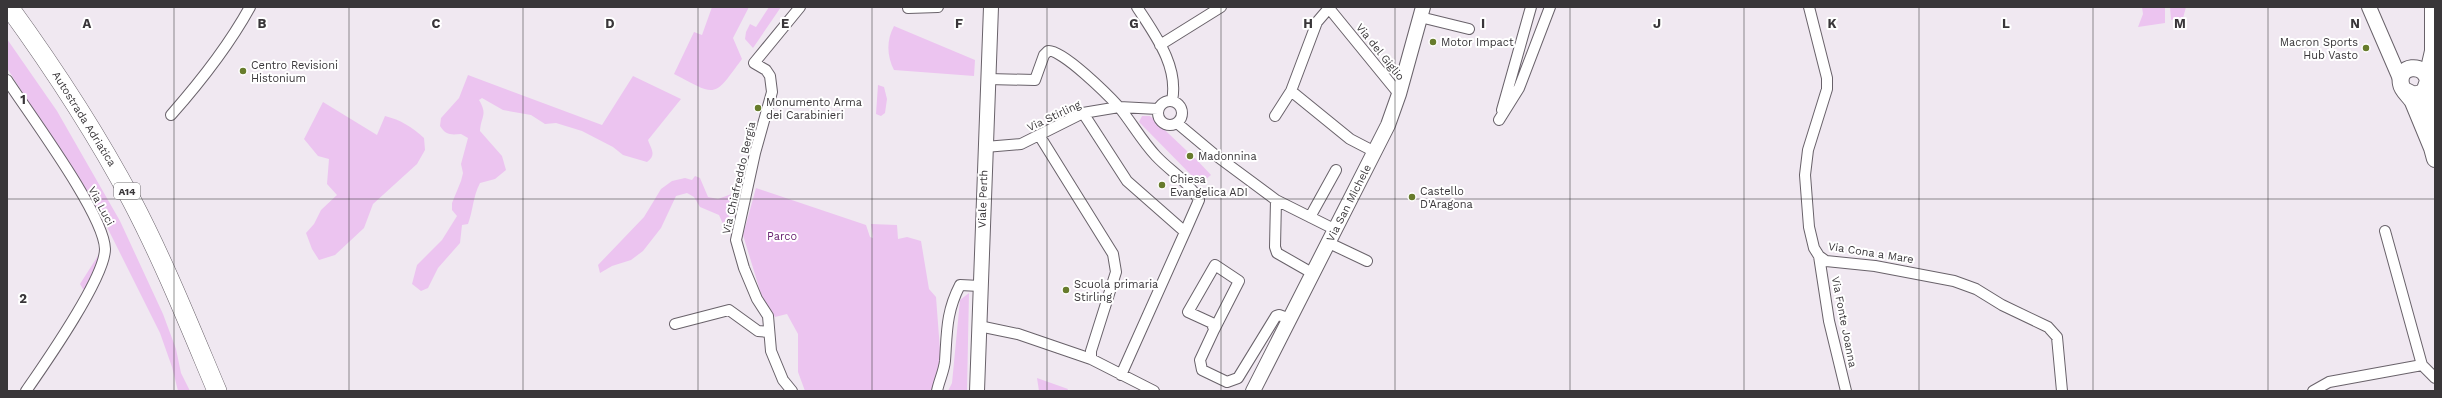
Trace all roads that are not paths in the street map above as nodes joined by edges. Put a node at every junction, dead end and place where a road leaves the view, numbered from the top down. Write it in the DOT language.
graph roads {
  1 [pos="9,7"];
  2 [pos="250,7"];
  3 [pos="795,7"];
  4 [pos="800,7"];
  5 [pos="938,7"];
  6 [pos="991,7"];
  7 [pos="1137,7"];
  8 [pos="1221,7"];
  9 [pos="1531,7"];
  10 [pos="1550,7"];
  11 [pos="1809,7"];
  12 [pos="2369,7"];
  13 [pos="2433,7"];
  14 [pos="908,8"];
  15 [pos="1328,8"];
  16 [pos="1421,12"];
  17 [pos="789,20"];
  18 [pos="7,25"];
  19 [pos="1468,29"];
  20 [pos="1160,46"];
  21 [pos="2414,78"];
  22 [pos="988,79"];
  23 [pos="7,80"];
  24 [pos="1291,91"];
  25 [pos="1399,94"];
  26 [pos="1172,100"];
  27 [pos="1119,107"];
  28 [pos="1158,109"];
  29 [pos="1083,113"];
  30 [pos="171,115"];
  31 [pos="1275,116"];
  32 [pos="1177,123"];
  33 [pos="1039,135"];
  34 [pos="985,147"];
  35 [pos="1375,152"];
  36 [pos="2434,154"];
  37 [pos="1336,170"];
  38 [pos="1276,200"];
  39 [pos="1310,217"];
  40 [pos="1336,230"];
  41 [pos="2385,231"];
  42 [pos="1185,232"];
  43 [pos="1329,242"];
  44 [pos="1819,256"];
  45 [pos="1367,261"];
  46 [pos="1312,273"];
  47 [pos="980,286"];
  48 [pos="1290,319"];
  49 [pos="675,324"];
  50 [pos="979,326"];
  51 [pos="1214,330"];
  52 [pos="769,332"];
  53 [pos="1091,359"];
  54 [pos="2422,365"];
  55 [pos="1120,375"];
  56 [pos="2435,378"];
  57 [pos="26,391"];
  58 [pos="203,391"];
  59 [pos="217,391"];
  60 [pos="792,391"];
  61 [pos="937,391"];
  62 [pos="977,391"];
  63 [pos="1154,391"];
  64 [pos="1253,391"];
  65 [pos="1846,391"];
  66 [pos="2062,391"];
  67 [pos="2313,391"];
  1 -- 59 [label="highway, Autostrada Adriatica / A14"];
  2 -- 30 [label="street"];
  3 -- 17 [label="street"];
  4 -- 17 [label="street"];
  5 -- 14 [label="street"];
  6 -- 22 [label="street, Viale Perth"];
  7 -- 20 [label="street"];
  8 -- 20 [label="street"];
  9 -- 10 [label="street"];
  11 -- 44 [label="street, Via Cona a Mare"];
  12 -- 21 [label="street"];
  13 -- 21 [label="main road"];
  15 -- 24 [label="street"];
  15 -- 25 [label="street, Via del Giglio"];
  16 -- 19 [label="street"];
  16 -- 25 [label="street, Via San Michele"];
  17 -- 52 [label="street, Via Chiafreddo Bergia"];
  18 -- 58 [label="highway, Autostrada Adriatica / A14"];
  20 -- 26 [label="street"];
  21 -- 36 [label="main road"];
  21 -- 36 [label="main road"];
  22 -- 27 [label="street"];
  22 -- 34 [label="street, Viale Perth"];
  23 -- 57 [label="street, Via Luci"];
  24 -- 31 [label="street"];
  24 -- 35 [label="street"];
  25 -- 35 [label="street, Via San Michele"];
  26 -- 28 [label="street"];
  26 -- 32 [label="street"];
  27 -- 28 [label="street, Via Stirling"];
  27 -- 29 [label="street, Via Stirling"];
  27 -- 42 [label="street"];
  28 -- 32 [label="street"];
  29 -- 33 [label="street, Via Stirling"];
  29 -- 42 [label="street"];
  32 -- 38 [label="street"];
  33 -- 34 [label="street, Via Stirling"];
  33 -- 53 [label="street"];
  34 -- 47 [label="street, Viale Perth"];
  35 -- 40 [label="street, Via San Michele"];
  37 -- 39 [label="street"];
  38 -- 39 [label="street"];
  38 -- 46 [label="street"];
  39 -- 40 [label="street"];
  40 -- 43 [label="street, Via San Michele"];
  41 -- 54 [label="street"];
  42 -- 55 [label="street"];
  43 -- 45 [label="street"];
  43 -- 46 [label="street, Via San Michele"];
  44 -- 65 [label="street, Via Fonte Joanna"];
  44 -- 66 [label="street, Via Cona a Mare"];
  46 -- 48 [label="street, Via San Michele"];
  47 -- 50 [label="street, Viale Perth"];
  47 -- 61 [label="street"];
  48 -- 51 [label="street"];
  48 -- 64 [label="street, Via San Michele"];
  49 -- 52 [label="street"];
  50 -- 53 [label="street"];
  50 -- 62 [label="street, Viale Perth"];
  51 -- 51 [label="street"];
  52 -- 60 [label="street, Via Chiafreddo Bergia"];
  53 -- 55 [label="street"];
  54 -- 56 [label="street"];
  54 -- 67 [label="street"];
  55 -- 63 [label="street"];
}
